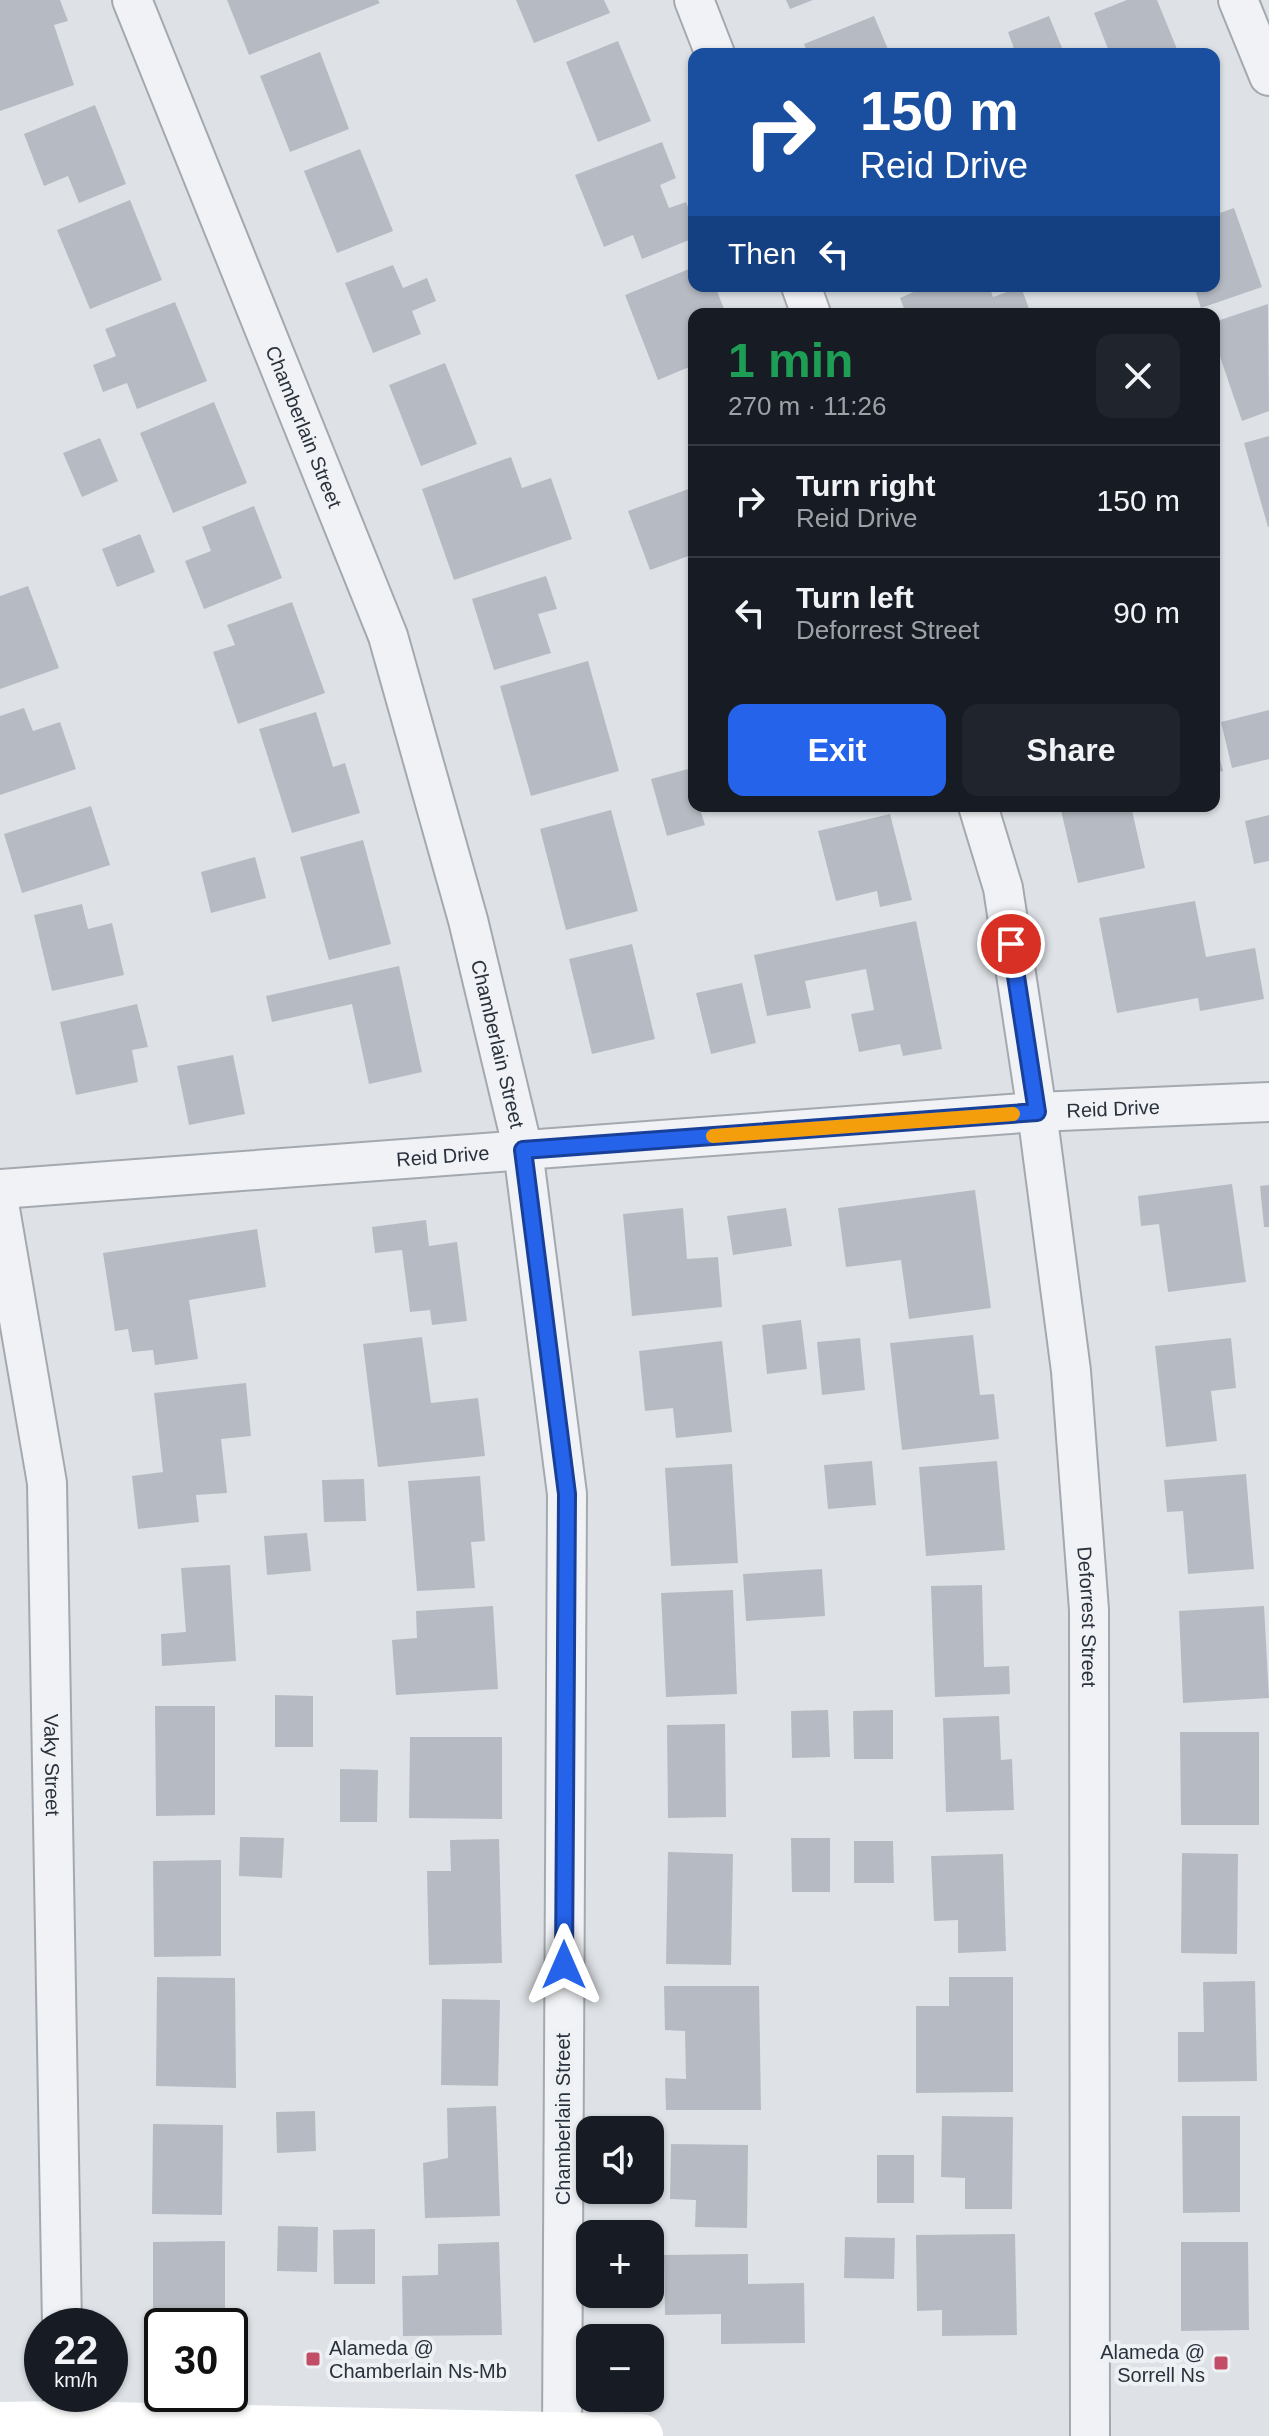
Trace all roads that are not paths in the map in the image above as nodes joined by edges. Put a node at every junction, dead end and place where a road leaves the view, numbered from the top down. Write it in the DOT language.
graph roads {
  1 [pos="132,0"];
  2 [pos="694,0"];
  3 [pos="1238,0"];
  4 [pos="713,48"];
  5 [pos="1269,76"];
  6 [pos="980,812"];
  7 [pos="1269,1102"];
  8 [pos="1037,1112"];
  9 [pos="523,1150"];
  10 [pos="0,1189"];
  11 [pos="0,1209"];
  12 [pos="62,2308"];
  13 [pos="47,2412"];
  14 [pos="116,2412"];
  15 [pos="0,2424"];
  16 [pos="407,2434"];
  17 [pos="562,2435"];
  18 [pos="641,2436"];
  19 [pos="1090,2436"];
  1 -- 9 [label="street, Chamberlain Street"];
  2 -- 4 [label="street"];
  3 -- 5 [label="street"];
  6 -- 8 [label="street, Deforrest Street"];
  7 -- 8 [label="street, Reid Drive"];
  8 -- 9 [label="street, Reid Drive"];
  8 -- 19 [label="street, Deforrest Street"];
  9 -- 10 [label="street, Reid Drive"];
  9 -- 17 [label="street, Chamberlain Street"];
  11 -- 12 [label="street, Vaky Street"];
  13 -- 15 [label="main road"];
  14 -- 16 [label="main road"];
  16 -- 17 [label="main road"];
  17 -- 18 [label="main road"];
}
